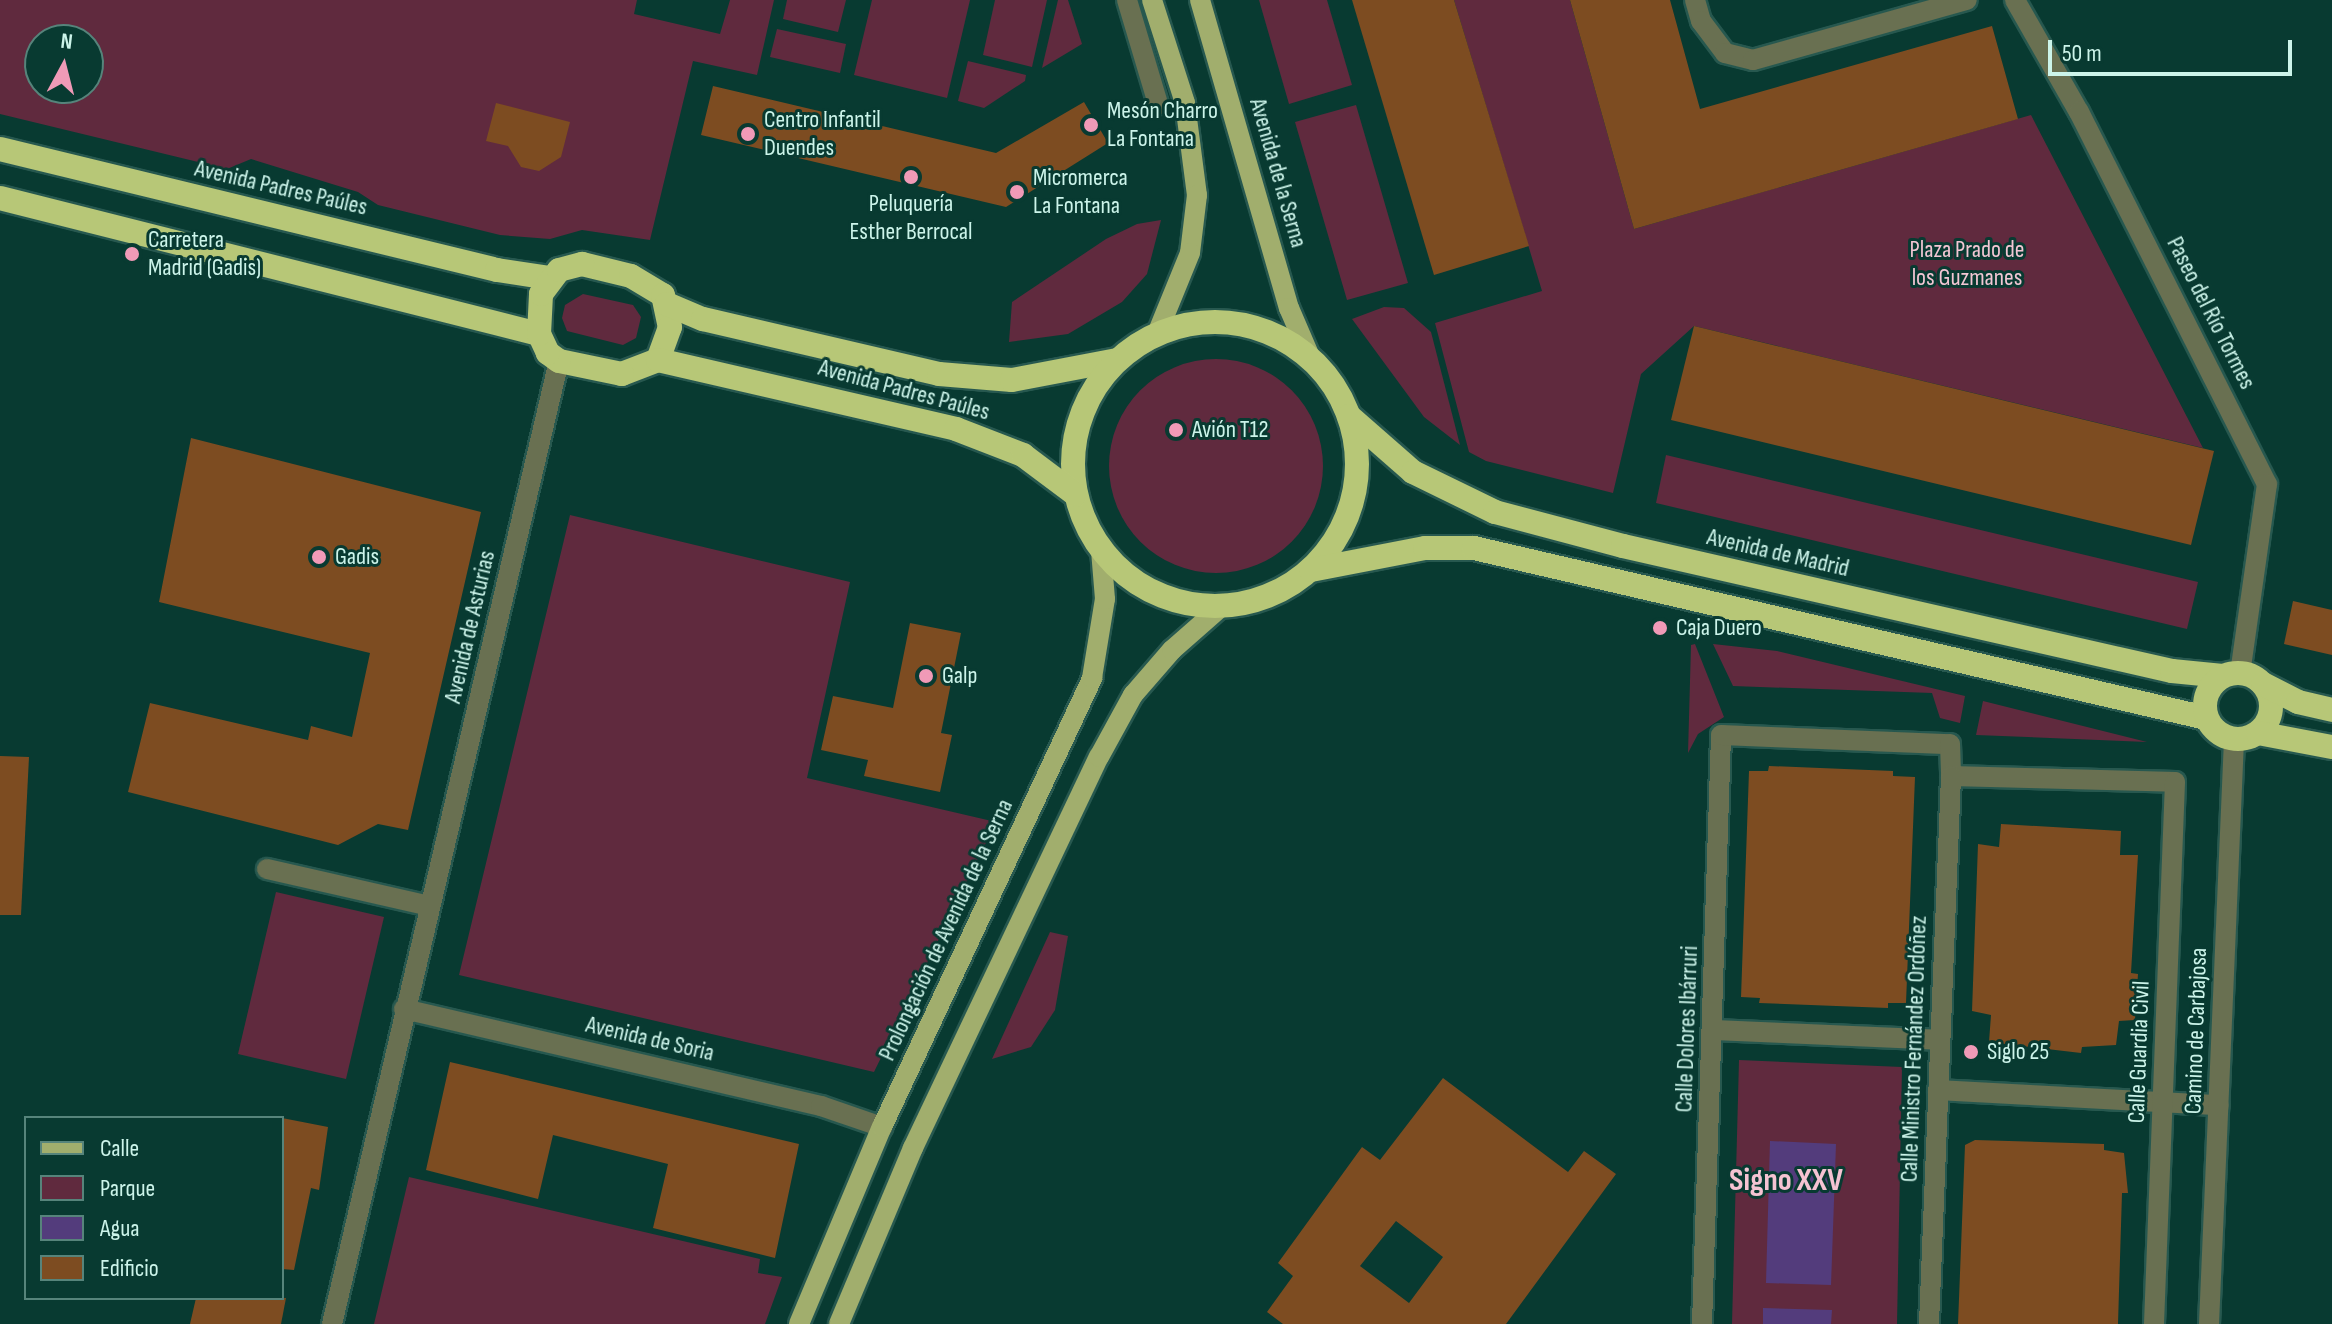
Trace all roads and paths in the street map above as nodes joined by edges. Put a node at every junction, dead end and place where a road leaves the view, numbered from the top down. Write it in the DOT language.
graph roads {
  1 [pos="1127,0"];
  2 [pos="1152,0"];
  3 [pos="1200,0"];
  4 [pos="1695,0"];
  5 [pos="1967,0"];
  6 [pos="2015,0"];
  7 [pos="1158,104"];
  8 [pos="0,149"];
  9 [pos="0,198"];
  10 [pos="550,278"];
  11 [pos="667,304"];
  12 [pos="539,334"];
  13 [pos="1157,334"];
  14 [pos="1311,359"];
  15 [pos="658,360"];
  16 [pos="1117,360"];
  17 [pos="559,361"];
  18 [pos="1349,416"];
  19 [pos="1075,494"];
  20 [pos="1101,550"];
  21 [pos="1311,570"];
  22 [pos="1222,606"];
  23 [pos="2232,674"];
  24 [pos="2263,684"];
  25 [pos="2332,710"];
  26 [pos="2206,718"];
  27 [pos="2258,733"];
  28 [pos="1721,735"];
  29 [pos="2234,740"];
  30 [pos="2332,747"];
  31 [pos="1951,776"];
  32 [pos="267,869"];
  33 [pos="430,906"];
  34 [pos="404,1009"];
  35 [pos="1713,1030"];
  36 [pos="1940,1040"];
  37 [pos="1938,1090"];
  38 [pos="2163,1101"];
  39 [pos="2219,1105"];
  40 [pos="882,1127"];
  41 [pos="332,1324"];
  42 [pos="799,1324"];
  43 [pos="839,1324"];
  44 [pos="1702,1324"];
  45 [pos="1929,1324"];
  46 [pos="2154,1324"];
  47 [pos="2209,1324"];
  1 -- 7 [label="street"];
  2 -- 13 [label="main road"];
  3 -- 14 [label="main road, Avenida de la Serna"];
  4 -- 5 [label="street"];
  6 -- 23 [label="street, Paseo del Río Tormes"];
  8 -- 10 [label="highway, Avenida Padres Paúles"];
  9 -- 12 [label="highway"];
  10 -- 11 [label="highway"];
  10 -- 12 [label="highway"];
  11 -- 15 [label="highway"];
  11 -- 16 [label="highway, Avenida Padres Paúles"];
  12 -- 17 [label="highway"];
  13 -- 14 [label="highway"];
  13 -- 16 [label="highway"];
  14 -- 18 [label="highway"];
  15 -- 17 [label="highway"];
  15 -- 19 [label="highway, Avenida Padres Paúles"];
  16 -- 19 [label="highway"];
  17 -- 33 [label="street, Avenida de Asturias"];
  18 -- 21 [label="highway"];
  18 -- 23 [label="highway, Avenida de Madrid"];
  19 -- 20 [label="highway"];
  20 -- 22 [label="highway"];
  20 -- 40 [label="main road, Prolongación de Avenida de la Serna"];
  21 -- 22 [label="highway"];
  21 -- 26 [label="highway"];
  22 -- 43 [label="main road"];
  23 -- 24 [label="highway"];
  23 -- 26 [label="highway"];
  24 -- 25 [label="highway"];
  24 -- 27 [label="highway"];
  26 -- 29 [label="highway"];
  27 -- 29 [label="highway"];
  27 -- 30 [label="highway"];
  28 -- 31 [label="street, Calle Ministro Fernández Ordóñez"];
  28 -- 35 [label="street, Calle Dolores Ibárruri"];
  29 -- 39 [label="street, Camino de Carbajosa"];
  31 -- 36 [label="street, Calle Ministro Fernández Ordóñez"];
  31 -- 38 [label="street, Calle Guardia Civil"];
  32 -- 33 [label="street"];
  33 -- 34 [label="street, Avenida de Asturias"];
  34 -- 40 [label="street, Avenida de Soria"];
  34 -- 41 [label="street, Avenida de Asturias"];
  35 -- 36 [label="street"];
  35 -- 44 [label="street, Calle Dolores Ibárruri"];
  36 -- 37 [label="street, Calle Ministro Fernández Ordóñez"];
  37 -- 38 [label="street"];
  37 -- 45 [label="street, Calle Ministro Fernández Ordóñez"];
  38 -- 39 [label="street"];
  38 -- 46 [label="street, Calle Guardia Civil"];
  39 -- 47 [label="street, Camino de Carbajosa"];
  40 -- 42 [label="main road, Prolongación de Avenida de la Serna"];
}
